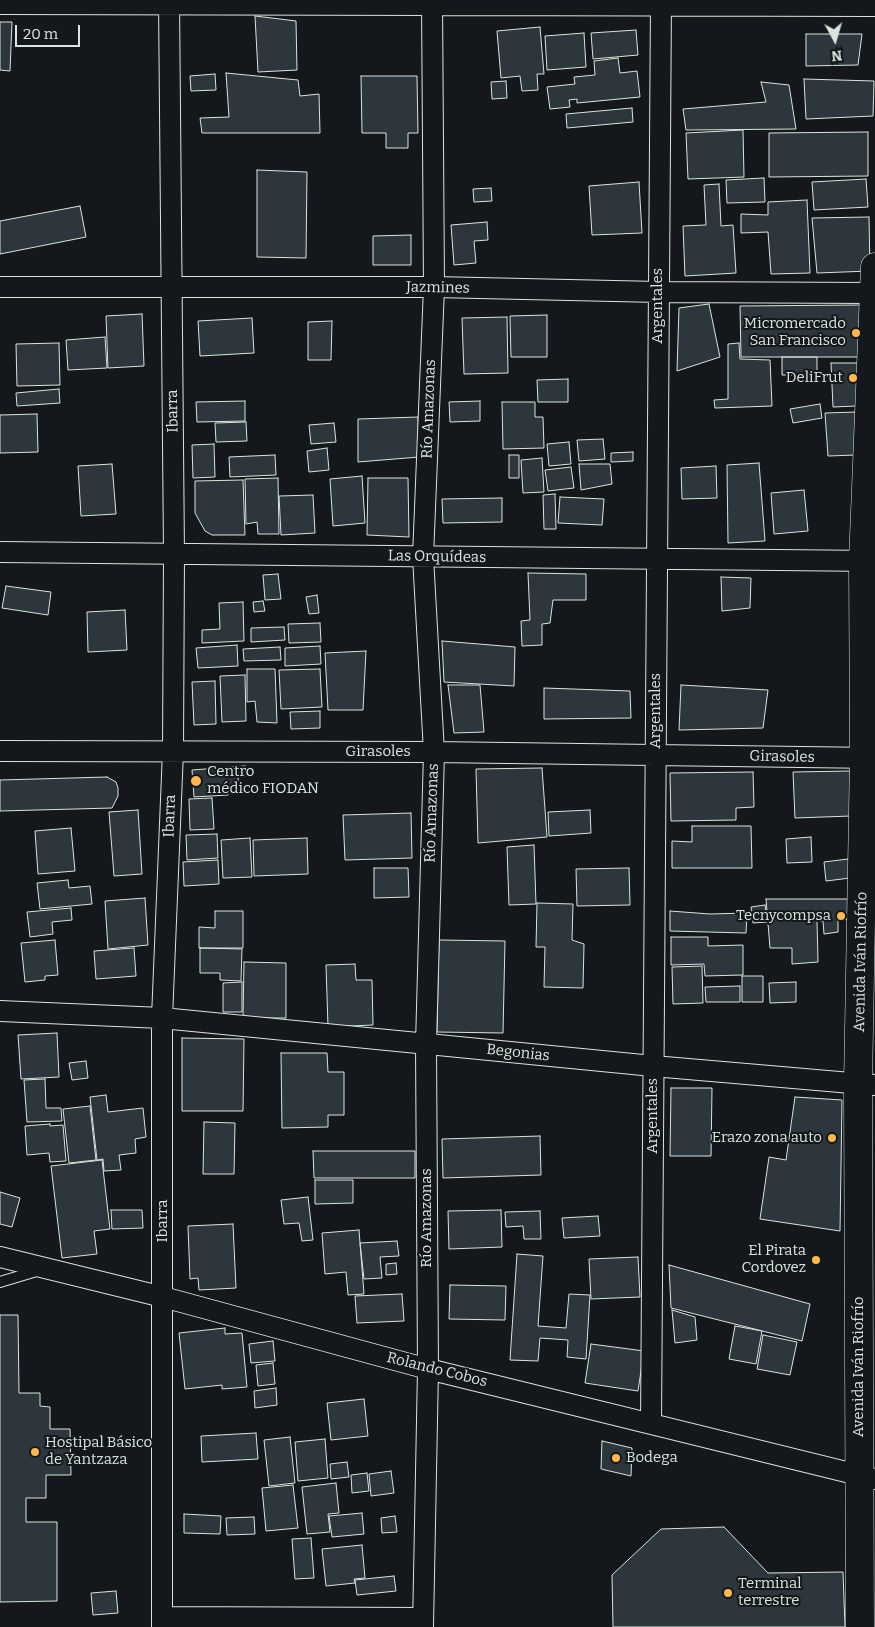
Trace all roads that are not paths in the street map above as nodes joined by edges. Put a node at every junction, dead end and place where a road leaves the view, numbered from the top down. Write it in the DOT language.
graph roads {
  1 [pos="169,2"];
  2 [pos="432,3"];
  3 [pos="661,3"];
  4 [pos="0,4"];
  5 [pos="875,6"];
  6 [pos="875,267"];
  7 [pos="0,287"];
  8 [pos="172,287"];
  9 [pos="434,287"];
  10 [pos="659,292"];
  11 [pos="875,293"];
  12 [pos="0,552"];
  13 [pos="174,554"];
  14 [pos="424,557"];
  15 [pos="657,559"];
  16 [pos="869,561"];
  17 [pos="0,751"];
  18 [pos="173,751"];
  19 [pos="434,752"];
  20 [pos="656,755"];
  21 [pos="870,758"];
  22 [pos="0,1011"];
  23 [pos="162,1018"];
  24 [pos="426,1044"];
  25 [pos="653,1066"];
  26 [pos="867,1084"];
  27 [pos="0,1257"];
  28 [pos="46,1268"];
  29 [pos="0,1282"];
  30 [pos="163,1297"];
  31 [pos="428,1368"];
  32 [pos="651,1423"];
  33 [pos="867,1477"];
  34 [pos="162,1622"];
  35 [pos="423,1622"];
  36 [pos="860,1627"];
  1 -- 2 [label="street"];
  1 -- 4 [label="street"];
  1 -- 8 [label="street, Ibarra"];
  2 -- 3 [label="street"];
  2 -- 9 [label="street, Río Amazonas"];
  3 -- 5 [label="street"];
  3 -- 10 [label="street, Argentales"];
  6 -- 11 [label="main road, Avenida Iván Riofrío"];
  7 -- 8 [label="street, Jazmines"];
  8 -- 9 [label="street, Jazmines"];
  8 -- 13 [label="street, Ibarra"];
  9 -- 10 [label="street, Jazmines"];
  9 -- 14 [label="street, Río Amazonas"];
  10 -- 11 [label="street, Jazmines"];
  10 -- 15 [label="street, Argentales"];
  11 -- 16 [label="main road, Avenida Iván Riofrío"];
  12 -- 13 [label="street, Las Orquídeas"];
  13 -- 14 [label="street, Las Orquídeas"];
  13 -- 18 [label="street, Ibarra"];
  14 -- 15 [label="street, Las Orquídeas"];
  14 -- 19 [label="street, Río Amazonas"];
  15 -- 16 [label="street, Las Orquídeas"];
  15 -- 20 [label="street, Argentales"];
  16 -- 21 [label="main road, Avenida Iván Riofrío"];
  17 -- 18 [label="street, Girasoles"];
  18 -- 19 [label="street, Girasoles"];
  18 -- 23 [label="street, Ibarra"];
  19 -- 20 [label="street, Girasoles"];
  19 -- 24 [label="street, Río Amazonas"];
  20 -- 21 [label="street, Girasoles"];
  20 -- 25 [label="street, Argentales"];
  21 -- 26 [label="main road, Avenida Iván Riofrío"];
  22 -- 23 [label="street, Begonias"];
  23 -- 24 [label="street, Begonias"];
  23 -- 30 [label="street, Ibarra"];
  24 -- 25 [label="street, Begonias"];
  24 -- 31 [label="street, Río Amazonas"];
  25 -- 26 [label="street, Begonias"];
  25 -- 32 [label="street, Argentales"];
  26 -- 33 [label="main road, Avenida Iván Riofrío"];
  27 -- 28 [label="street, Rolando Cobos"];
  28 -- 29 [label="lane"];
  28 -- 30 [label="street, Rolando Cobos"];
  30 -- 31 [label="street, Rolando Cobos"];
  30 -- 34 [label="street, Ibarra"];
  31 -- 32 [label="street, Rolando Cobos"];
  31 -- 35 [label="street, Río Amazonas"];
  32 -- 33 [label="street, Rolando Cobos"];
  33 -- 36 [label="main road, Avenida Iván Riofrío"];
  34 -- 35 [label="street"];
}
